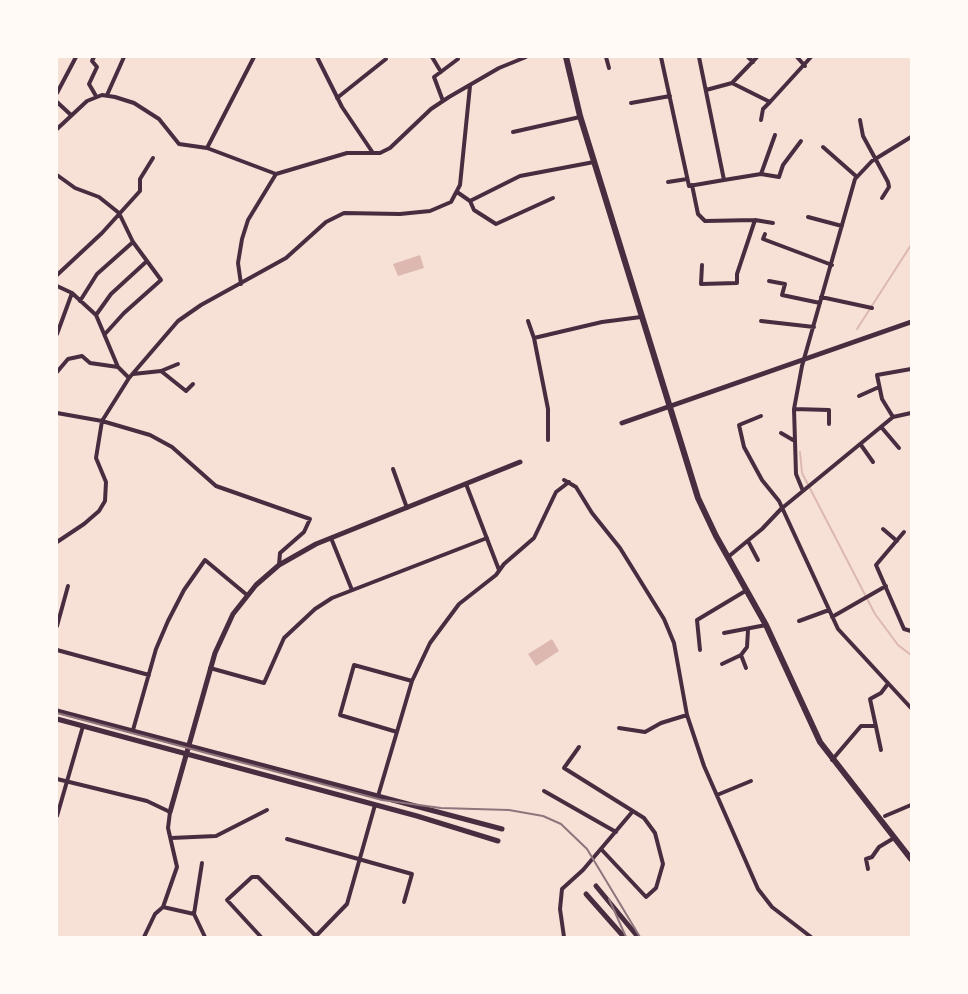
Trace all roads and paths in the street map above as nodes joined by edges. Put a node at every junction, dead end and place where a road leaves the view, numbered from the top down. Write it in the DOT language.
graph roads {
  1 [pos="76,57"];
  2 [pos="87,57"];
  3 [pos="124,57"];
  4 [pos="254,57"];
  5 [pos="317,57"];
  6 [pos="432,57"];
  7 [pos="526,57"];
  8 [pos="566,57"];
  9 [pos="606,57"];
  10 [pos="662,57"];
  11 [pos="699,57"];
  12 [pos="748,57"];
  13 [pos="757,57"];
  14 [pos="797,57"];
  15 [pos="811,57"];
  16 [pos="93,59"];
  17 [pos="386,59"];
  18 [pos="458,59"];
  19 [pos="753,62"];
  20 [pos="805,66"];
  21 [pos="609,68"];
  22 [pos="441,72"];
  23 [pos="732,83"];
  24 [pos="470,86"];
  25 [pos="706,90"];
  26 [pos="57,93"];
  27 [pos="107,95"];
  28 [pos="96,96"];
  29 [pos="670,96"];
  30 [pos="337,98"];
  31 [pos="443,100"];
  32 [pos="57,102"];
  33 [pos="770,102"];
  34 [pos="631,103"];
  35 [pos="71,115"];
  36 [pos="580,116"];
  37 [pos="761,120"];
  38 [pos="860,120"];
  39 [pos="57,129"];
  40 [pos="513,132"];
  41 [pos="775,135"];
  42 [pos="911,137"];
  43 [pos="801,141"];
  44 [pos="823,147"];
  45 [pos="207,148"];
  46 [pos="374,154"];
  47 [pos="153,158"];
  48 [pos="875,159"];
  49 [pos="594,162"];
  50 [pos="276,174"];
  51 [pos="761,174"];
  52 [pos="57,175"];
  53 [pos="857,177"];
  54 [pos="687,179"];
  55 [pos="724,180"];
  56 [pos="668,182"];
  57 [pos="692,186"];
  58 [pos="457,192"];
  59 [pos="553,198"];
  60 [pos="882,198"];
  61 [pos="470,201"];
  62 [pos="119,213"];
  63 [pos="808,217"];
  64 [pos="755,220"];
  65 [pos="773,223"];
  66 [pos="842,226"];
  67 [pos="765,234"];
  68 [pos="133,242"];
  69 [pos="147,261"];
  70 [pos="702,265"];
  71 [pos="832,265"];
  72 [pos="57,276"];
  73 [pos="769,281"];
  74 [pos="241,284"];
  75 [pos="57,286"];
  76 [pos="72,293"];
  77 [pos="820,300"];
  78 [pos="80,301"];
  79 [pos="871,307"];
  80 [pos="96,315"];
  81 [pos="641,317"];
  82 [pos="528,321"];
  83 [pos="761,321"];
  84 [pos="911,322"];
  85 [pos="814,327"];
  86 [pos="57,334"];
  87 [pos="105,334"];
  88 [pos="534,338"];
  89 [pos="805,359"];
  90 [pos="178,364"];
  91 [pos="118,367"];
  92 [pos="911,369"];
  93 [pos="161,371"];
  94 [pos="57,372"];
  95 [pos="131,376"];
  96 [pos="193,384"];
  97 [pos="879,387"];
  98 [pos="859,396"];
  99 [pos="669,404"];
  100 [pos="794,409"];
  101 [pos="57,413"];
  102 [pos="911,413"];
  103 [pos="761,416"];
  104 [pos="892,417"];
  105 [pos="102,421"];
  106 [pos="622,423"];
  107 [pos="829,424"];
  108 [pos="882,428"];
  109 [pos="782,433"];
  110 [pos="548,440"];
  111 [pos="793,441"];
  112 [pos="861,445"];
  113 [pos="899,448"];
  114 [pos="520,462"];
  115 [pos="873,462"];
  116 [pos="393,469"];
  117 [pos="564,480"];
  118 [pos="569,482"];
  119 [pos="466,484"];
  120 [pos="805,489"];
  121 [pos="407,508"];
  122 [pos="781,508"];
  123 [pos="883,530"];
  124 [pos="904,532"];
  125 [pos="487,537"];
  126 [pos="331,538"];
  127 [pos="748,541"];
  128 [pos="897,541"];
  129 [pos="57,542"];
  130 [pos="728,557"];
  131 [pos="758,560"];
  132 [pos="279,565"];
  133 [pos="500,571"];
  134 [pos="68,586"];
  135 [pos="886,586"];
  136 [pos="748,589"];
  137 [pos="352,590"];
  138 [pos="247,595"];
  139 [pos="829,610"];
  140 [pos="832,617"];
  141 [pos="799,621"];
  142 [pos="766,625"];
  143 [pos="57,626"];
  144 [pos="748,630"];
  145 [pos="911,631"];
  146 [pos="724,633"];
  147 [pos="57,650"];
  148 [pos="700,650"];
  149 [pos="741,655"];
  150 [pos="722,664"];
  151 [pos="210,668"];
  152 [pos="747,668"];
  153 [pos="149,675"];
  154 [pos="412,681"];
  155 [pos="887,686"];
  156 [pos="911,708"];
  157 [pos="57,711"];
  158 [pos="687,715"];
  159 [pos="57,719"];
  160 [pos="83,725"];
  161 [pos="876,726"];
  162 [pos="619,728"];
  163 [pos="133,729"];
  164 [pos="397,732"];
  165 [pos="190,745"];
  166 [pos="579,747"];
  167 [pos="881,750"];
  168 [pos="187,753"];
  169 [pos="832,760"];
  170 [pos="57,779"];
  171 [pos="67,781"];
  172 [pos="751,781"];
  173 [pos="544,791"];
  174 [pos="717,795"];
  175 [pos="378,796"];
  176 [pos="375,805"];
  177 [pos="911,805"];
  178 [pos="267,810"];
  179 [pos="633,811"];
  180 [pos="170,812"];
  181 [pos="57,816"];
  182 [pos="885,816"];
  183 [pos="502,829"];
  184 [pos="616,832"];
  185 [pos="171,838"];
  186 [pos="895,838"];
  187 [pos="287,839"];
  188 [pos="498,842"];
  189 [pos="601,849"];
  190 [pos="911,859"];
  191 [pos="360,860"];
  192 [pos="202,863"];
  193 [pos="868,869"];
  194 [pos="596,886"];
  195 [pos="586,894"];
  196 [pos="404,902"];
  197 [pos="163,907"];
  198 [pos="194,914"];
  199 [pos="315,936"];
  200 [pos="144,937"];
  201 [pos="206,937"];
  202 [pos="261,937"];
  203 [pos="564,937"];
  204 [pos="624,937"];
  205 [pos="638,937"];
  206 [pos="811,937"];
  1 -- 26 [label="street"];
  2 -- 16 [label="street"];
  3 -- 27 [label="street"];
  4 -- 45 [label="street"];
  5 -- 30 [label="street"];
  6 -- 22 [label="street"];
  7 -- 24 [label="street"];
  8 -- 36 [label="main road"];
  9 -- 21 [label="street"];
  10 -- 29 [label="street"];
  11 -- 25 [label="street"];
  12 -- 19 [label="street"];
  13 -- 19 [label="street"];
  14 -- 20 [label="street"];
  15 -- 20 [label="street"];
  16 -- 28 [label="street"];
  17 -- 30 [label="street"];
  18 -- 22 [label="street"];
  19 -- 23 [label="street"];
  20 -- 33 [label="street"];
  22 -- 31 [label="street"];
  23 -- 25 [label="street"];
  23 -- 33 [label="street"];
  24 -- 31 [label="street"];
  24 -- 58 [label="street"];
  25 -- 55 [label="street"];
  27 -- 28 [label="street"];
  27 -- 45 [label="street"];
  28 -- 35 [label="street"];
  29 -- 34 [label="street"];
  29 -- 54 [label="street"];
  30 -- 46 [label="street"];
  31 -- 46 [label="street"];
  32 -- 35 [label="street"];
  33 -- 37 [label="street"];
  35 -- 39 [label="street"];
  36 -- 40 [label="street"];
  36 -- 49 [label="main road"];
  38 -- 48 [label="street"];
  41 -- 51 [label="street"];
  42 -- 48 [label="street"];
  43 -- 51 [label="street"];
  44 -- 53 [label="street"];
  45 -- 50 [label="street"];
  46 -- 50 [label="street"];
  47 -- 62 [label="street"];
  48 -- 53 [label="street"];
  48 -- 60 [label="street"];
  49 -- 61 [label="street"];
  49 -- 81 [label="main road"];
  50 -- 74 [label="street"];
  51 -- 55 [label="street"];
  52 -- 62 [label="street"];
  53 -- 66 [label="street"];
  54 -- 56 [label="street"];
  54 -- 57 [label="street"];
  55 -- 57 [label="street"];
  57 -- 64 [label="street"];
  58 -- 61 [label="street"];
  58 -- 74 [label="street"];
  59 -- 61 [label="street"];
  62 -- 68 [label="street"];
  62 -- 72 [label="street"];
  63 -- 66 [label="street"];
  64 -- 65 [label="street"];
  64 -- 70 [label="street"];
  66 -- 71 [label="street"];
  67 -- 71 [label="street"];
  68 -- 69 [label="street"];
  68 -- 78 [label="street"];
  69 -- 80 [label="street"];
  69 -- 87 [label="street"];
  71 -- 77 [label="street"];
  73 -- 77 [label="street"];
  74 -- 95 [label="street"];
  75 -- 76 [label="street"];
  76 -- 78 [label="street"];
  76 -- 86 [label="street"];
  77 -- 79 [label="street"];
  77 -- 85 [label="street"];
  78 -- 80 [label="street"];
  80 -- 87 [label="street"];
  81 -- 88 [label="street"];
  81 -- 99 [label="main road"];
  82 -- 88 [label="street"];
  83 -- 85 [label="street"];
  84 -- 89 [label="street"];
  85 -- 89 [label="street"];
  87 -- 91 [label="street"];
  88 -- 110 [label="street"];
  89 -- 99 [label="street"];
  89 -- 100 [label="street"];
  90 -- 93 [label="street"];
  91 -- 94 [label="street"];
  91 -- 95 [label="street"];
  92 -- 97 [label="street"];
  93 -- 95 [label="street"];
  93 -- 96 [label="street"];
  95 -- 105 [label="street"];
  97 -- 98 [label="street"];
  97 -- 104 [label="street"];
  99 -- 106 [label="street"];
  99 -- 130 [label="main road"];
  100 -- 107 [label="street"];
  100 -- 111 [label="street"];
  101 -- 105 [label="street"];
  102 -- 104 [label="street"];
  103 -- 122 [label="street"];
  104 -- 108 [label="street"];
  105 -- 129 [label="street"];
  105 -- 132 [label="street"];
  108 -- 112 [label="street"];
  108 -- 113 [label="street"];
  109 -- 111 [label="street"];
  111 -- 120 [label="street"];
  112 -- 115 [label="street"];
  112 -- 120 [label="street"];
  114 -- 119 [label="street"];
  116 -- 121 [label="street"];
  117 -- 118 [label="street"];
  118 -- 133 [label="street"];
  118 -- 158 [label="street"];
  119 -- 121 [label="street"];
  119 -- 125 [label="street"];
  120 -- 122 [label="street"];
  121 -- 126 [label="street"];
  122 -- 127 [label="street"];
  122 -- 139 [label="street"];
  123 -- 128 [label="street"];
  124 -- 128 [label="street"];
  125 -- 133 [label="street"];
  125 -- 137 [label="street"];
  126 -- 132 [label="street"];
  126 -- 137 [label="street"];
  127 -- 130 [label="street"];
  127 -- 131 [label="street"];
  128 -- 135 [label="street"];
  130 -- 136 [label="main road"];
  132 -- 138 [label="street"];
  133 -- 154 [label="street"];
  134 -- 143 [label="street"];
  135 -- 140 [label="street"];
  135 -- 145 [label="street"];
  136 -- 142 [label="main road"];
  136 -- 148 [label="street"];
  137 -- 151 [label="street"];
  138 -- 151 [label="street"];
  138 -- 153 [label="street"];
  139 -- 140 [label="street"];
  139 -- 141 [label="street"];
  140 -- 155 [label="street"];
  142 -- 144 [label="street"];
  142 -- 169 [label="main road"];
  144 -- 146 [label="street"];
  144 -- 149 [label="street"];
  147 -- 153 [label="street"];
  149 -- 150 [label="street"];
  149 -- 152 [label="street"];
  151 -- 165 [label="street"];
  153 -- 163 [label="street"];
  154 -- 164 [label="street"];
  154 -- 164 [label="street"];
  155 -- 156 [label="street"];
  155 -- 161 [label="street"];
  157 -- 163 [label="street"];
  158 -- 162 [label="street"];
  158 -- 174 [label="street"];
  159 -- 160 [label="street"];
  160 -- 168 [label="street"];
  160 -- 171 [label="street"];
  161 -- 167 [label="street"];
  161 -- 169 [label="street"];
  163 -- 165 [label="street"];
  164 -- 175 [label="street"];
  165 -- 168 [label="street"];
  165 -- 175 [label="street"];
  166 -- 179 [label="street"];
  168 -- 176 [label="street"];
  168 -- 180 [label="street"];
  169 -- 186 [label="main road"];
  170 -- 171 [label="street"];
  171 -- 180 [label="street"];
  171 -- 181 [label="street"];
  172 -- 174 [label="street"];
  173 -- 184 [label="street"];
  174 -- 206 [label="street"];
  175 -- 183 [label="street"];
  176 -- 188 [label="street"];
  176 -- 191 [label="street"];
  177 -- 182 [label="street"];
  178 -- 185 [label="street"];
  179 -- 184 [label="street"];
  179 -- 189 [label="street"];
  180 -- 185 [label="street"];
  184 -- 189 [label="street"];
  185 -- 197 [label="street"];
  186 -- 190 [label="main road"];
  186 -- 193 [label="street"];
  187 -- 191 [label="street"];
  189 -- 203 [label="street"];
  191 -- 196 [label="street"];
  191 -- 199 [label="street"];
  192 -- 198 [label="street"];
  194 -- 205 [label="street"];
  195 -- 204 [label="street"];
  197 -- 198 [label="street"];
  197 -- 200 [label="street"];
  198 -- 201 [label="street"];
  199 -- 202 [label="street"];
}
